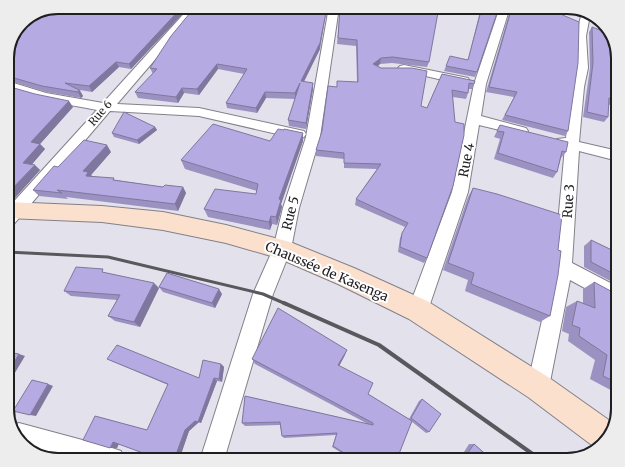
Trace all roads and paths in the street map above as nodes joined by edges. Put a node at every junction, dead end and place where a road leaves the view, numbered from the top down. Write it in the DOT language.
graph roads {
  1 [pos="189,14"];
  2 [pos="333,14"];
  3 [pos="503,14"];
  4 [pos="584,22"];
  5 [pos="394,68"];
  6 [pos="480,84"];
  7 [pos="14,88"];
  8 [pos="105,107"];
  9 [pos="474,119"];
  10 [pos="535,135"];
  11 [pos="313,137"];
  12 [pos="550,139"];
  13 [pos="572,145"];
  14 [pos="611,154"];
  15 [pos="14,209"];
  16 [pos="14,213"];
  17 [pos="282,249"];
  18 [pos="563,267"];
  19 [pos="611,293"];
  20 [pos="418,310"];
  21 [pos="538,387"];
  22 [pos="603,434"];
  23 [pos="23,436"];
  24 [pos="86,453"];
  25 [pos="214,453"];
  1 -- 8 [label="street, Rue 6"];
  2 -- 11 [label="street, Rue 5"];
  3 -- 6 [label="street, Rue 4"];
  4 -- 13 [label="street, Rue 3"];
  5 -- 6 [label="street"];
  6 -- 9 [label="street, Rue 4"];
  7 -- 8 [label="street"];
  8 -- 11 [label="street"];
  8 -- 15 [label="street, Rue 6"];
  9 -- 10 [label="street"];
  9 -- 20 [label="street, Rue 4"];
  11 -- 17 [label="street, Rue 5"];
  12 -- 13 [label="street"];
  13 -- 14 [label="street"];
  13 -- 18 [label="street, Rue 3"];
  16 -- 17 [label="main road, Chaussée de Kasenga"];
  17 -- 20 [label="main road, Chaussée de Kasenga"];
  17 -- 25 [label="street, Rue 5"];
  18 -- 19 [label="street"];
  18 -- 21 [label="street, Rue 3"];
  20 -- 21 [label="main road, Chaussée de Kasenga"];
  21 -- 22 [label="main road, Chaussée de Kasenga"];
  23 -- 24 [label="street"];
}
